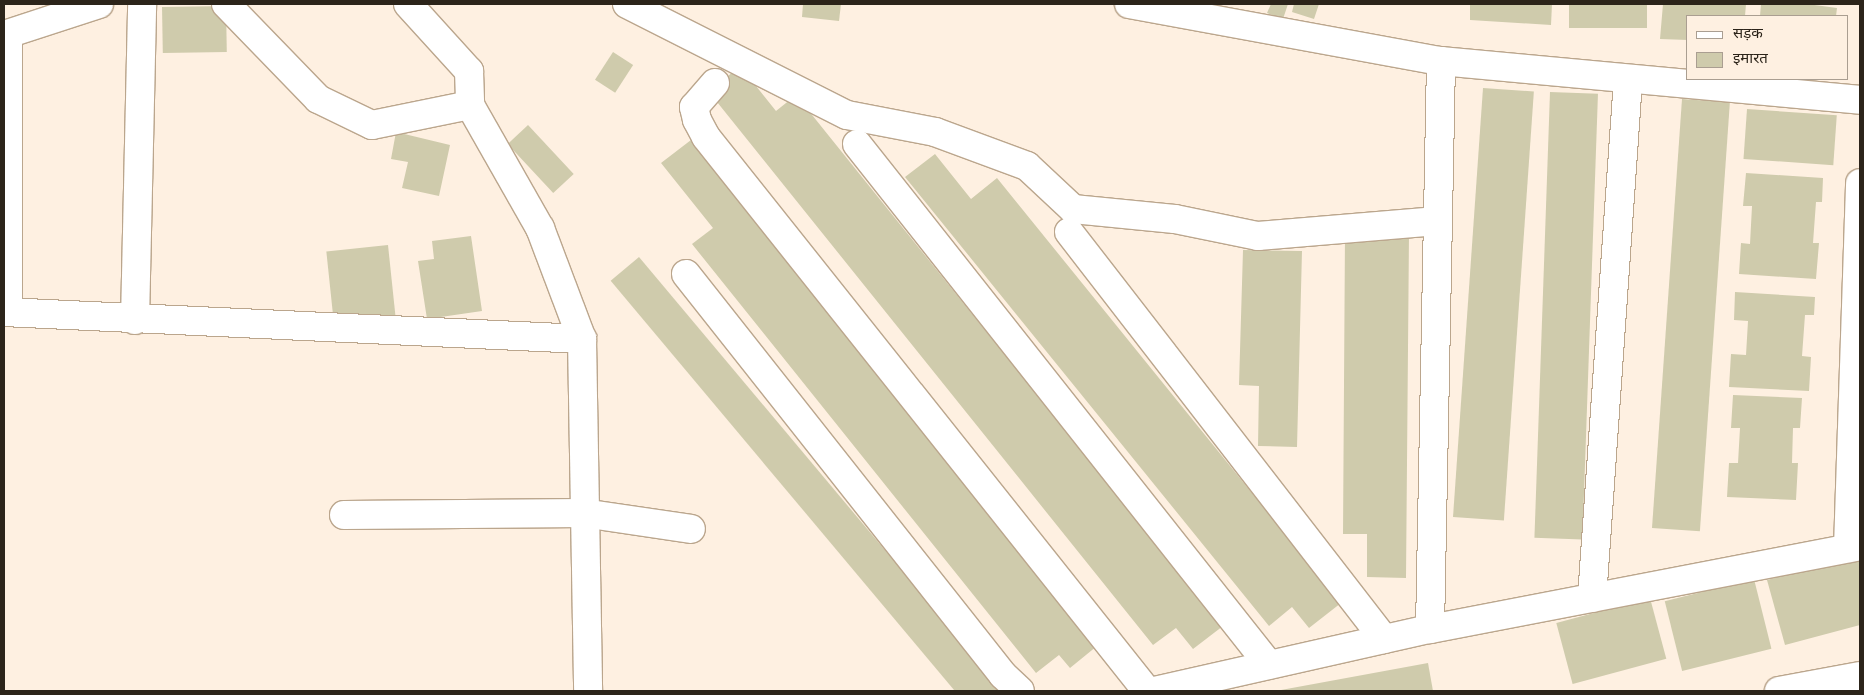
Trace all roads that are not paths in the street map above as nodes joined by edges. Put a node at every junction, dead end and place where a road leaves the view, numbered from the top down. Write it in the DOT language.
graph roads {
  1 [pos="99,4"];
  2 [pos="142,4"];
  3 [pos="226,4"];
  4 [pos="408,4"];
  5 [pos="627,4"];
  6 [pos="1130,4"];
  7 [pos="6,34"];
  8 [pos="1441,61"];
  9 [pos="1628,80"];
  10 [pos="715,83"];
  11 [pos="1860,100"];
  12 [pos="470,105"];
  13 [pos="857,144"];
  14 [pos="1860,183"];
  15 [pos="1437,221"];
  16 [pos="1069,232"];
  17 [pos="686,274"];
  18 [pos="6,312"];
  19 [pos="134,320"];
  20 [pos="582,339"];
  21 [pos="583,513"];
  22 [pos="344,515"];
  23 [pos="690,529"];
  24 [pos="1854,547"];
  25 [pos="1592,598"];
  26 [pos="1430,628"];
  27 [pos="1384,639"];
  28 [pos="1269,665"];
  29 [pos="1860,676"];
  30 [pos="588,691"];
  31 [pos="1020,691"];
  32 [pos="1147,691"];
  33 [pos="1154,691"];
  34 [pos="1778,691"];
  1 -- 7 [label="street"];
  2 -- 19 [label="street"];
  3 -- 12 [label="street"];
  4 -- 12 [label="street"];
  5 -- 15 [label="street"];
  6 -- 8 [label="street"];
  7 -- 18 [label="street"];
  8 -- 9 [label="street"];
  8 -- 15 [label="street"];
  9 -- 11 [label="street"];
  9 -- 25 [label="street"];
  10 -- 32 [label="street"];
  12 -- 20 [label="street"];
  13 -- 28 [label="street"];
  14 -- 24 [label="street"];
  15 -- 26 [label="street"];
  16 -- 27 [label="street"];
  17 -- 31 [label="street"];
  18 -- 19 [label="street"];
  19 -- 20 [label="street"];
  20 -- 21 [label="street"];
  21 -- 22 [label="street"];
  21 -- 23 [label="street"];
  21 -- 30 [label="street"];
  24 -- 25 [label="street"];
  25 -- 26 [label="street"];
  26 -- 27 [label="street"];
  27 -- 28 [label="street"];
  28 -- 33 [label="street"];
  29 -- 34 [label="street"];
}
